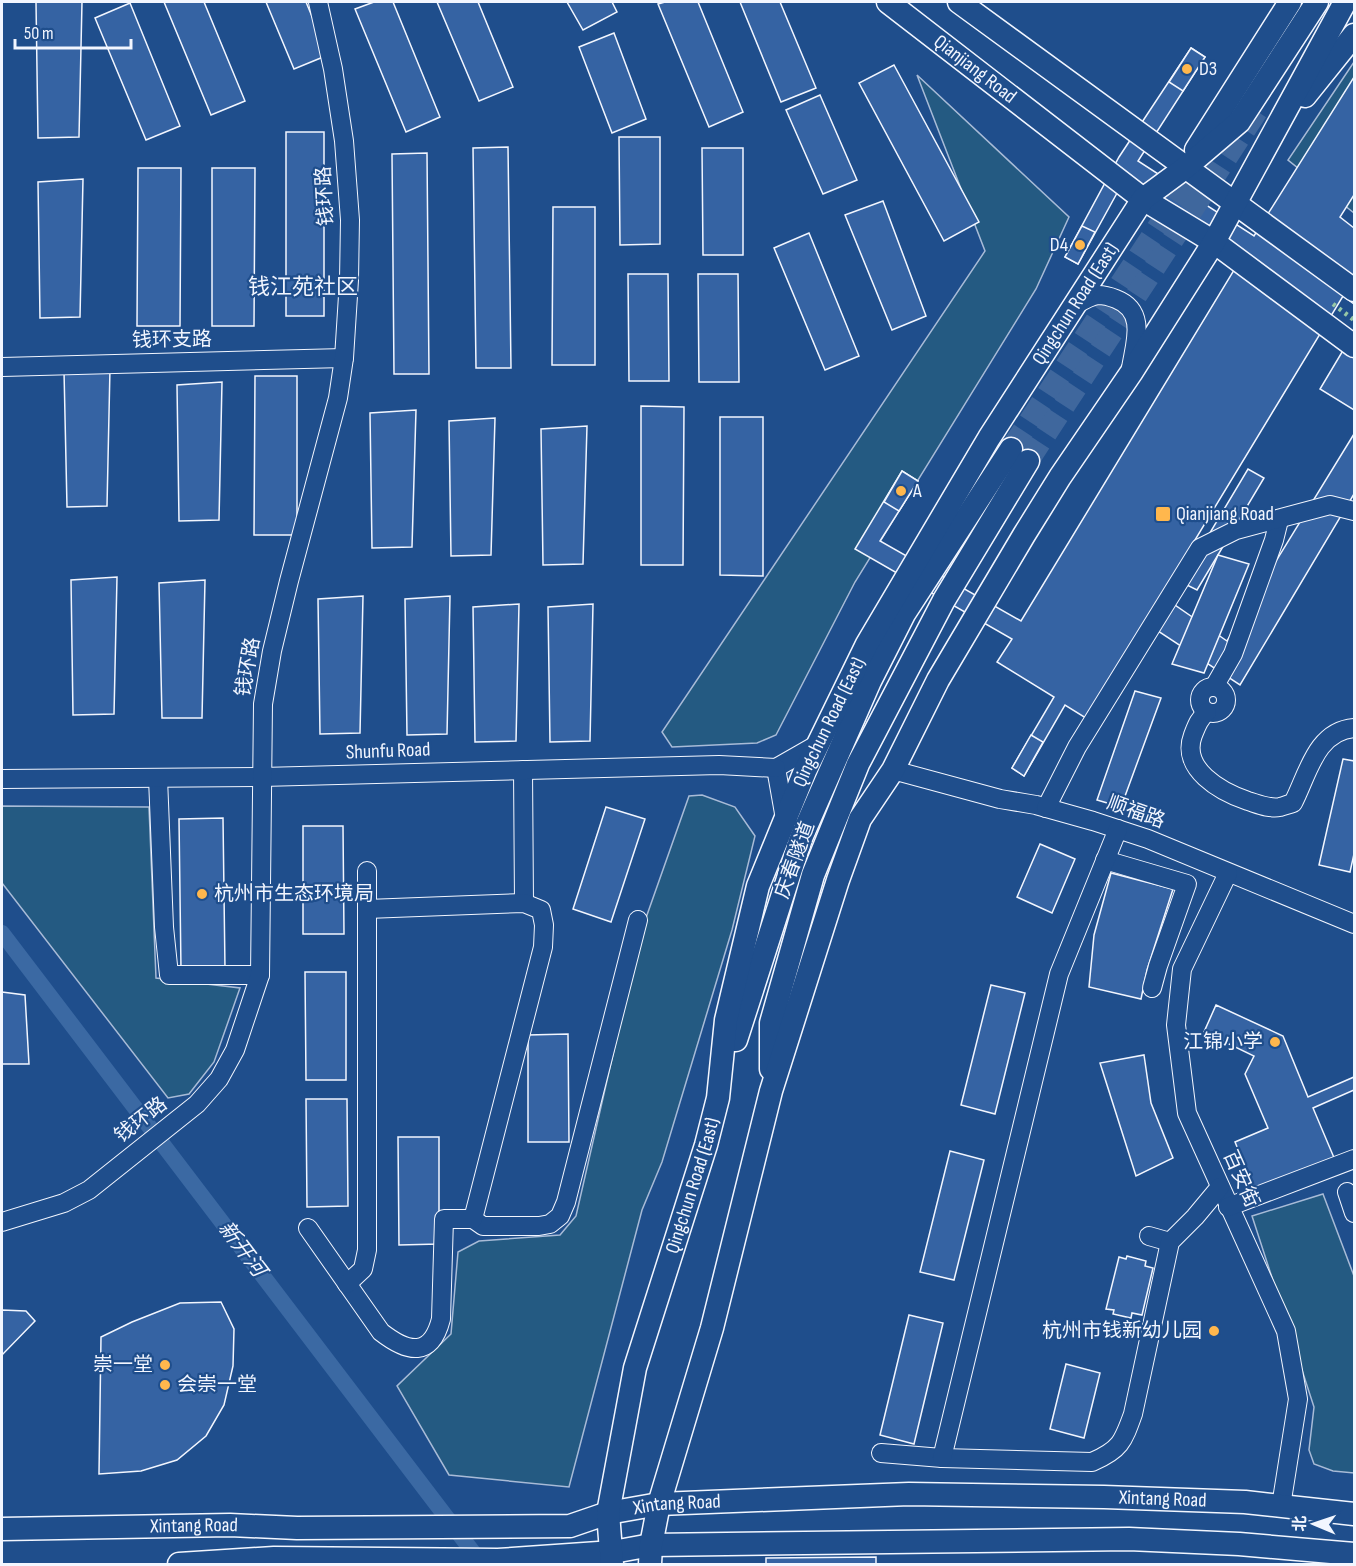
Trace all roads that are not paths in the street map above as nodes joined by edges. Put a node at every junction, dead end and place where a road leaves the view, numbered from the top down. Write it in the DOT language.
graph roads {
  1 [pos="318,2"];
  2 [pos="888,2"];
  3 [pos="959,2"];
  4 [pos="1273,2"];
  5 [pos="1290,2"];
  6 [pos="1317,2"];
  7 [pos="1345,2"];
  8 [pos="1354,35"];
  9 [pos="1270,139"];
  10 [pos="1185,168"];
  11 [pos="1143,199"];
  12 [pos="1235,201"];
  13 [pos="1214,242"];
  14 [pos="1354,290"];
  15 [pos="1072,307"];
  16 [pos="1354,346"];
  17 [pos="344,358"];
  18 [pos="2,367"];
  19 [pos="1131,373"];
  20 [pos="1354,511"];
  21 [pos="1279,520"];
  22 [pos="1354,729"];
  23 [pos="818,744"];
  24 [pos="776,768"];
  25 [pos="523,770"];
  26 [pos="893,770"];
  27 [pos="262,777"];
  28 [pos="158,778"];
  29 [pos="2,779"];
  30 [pos="1046,808"];
  31 [pos="785,819"];
  32 [pos="1118,829"];
  33 [pos="1105,860"];
  34 [pos="367,871"];
  35 [pos="1228,873"];
  36 [pos="524,903"];
  37 [pos="367,909"];
  38 [pos="638,920"];
  39 [pos="1354,924"];
  40 [pos="260,975"];
  41 [pos="1152,988"];
  42 [pos="771,1091"];
  43 [pos="718,1098"];
  44 [pos="1354,1160"];
  45 [pos="1220,1187"];
  46 [pos="1347,1192"];
  47 [pos="1228,1207"];
  48 [pos="1354,1213"];
  49 [pos="473,1219"];
  50 [pos="2,1222"];
  51 [pos="308,1228"];
  52 [pos="1149,1236"];
  53 [pos="1170,1242"];
  54 [pos="347,1284"];
  55 [pos="880,1453"];
  56 [pos="942,1458"];
  57 [pos="659,1504"];
  58 [pos="1281,1506"];
  59 [pos="608,1514"];
  60 [pos="1354,1514"];
  61 [pos="2,1530"];
  62 [pos="1354,1554"];
  63 [pos="651,1555"];
  64 [pos="612,1558"];
  65 [pos="276,1561"];
  66 [pos="319,1562"];
  67 [pos="179,1564"];
  1 -- 17 [label="street, 钱环路"];
  2 -- 11 [label="main road, Qianjiang Road"];
  3 -- 10 [label="main road"];
  4 -- 10 [label="main road"];
  5 -- 10 [label="main road"];
  6 -- 10 [label="main road, Qingchun Road (East)"];
  7 -- 9 [label="main road"];
  8 -- 9 [label="main road"];
  9 -- 12 [label="main road"];
  10 -- 11 [label="main road, Qingchun Road (East)"];
  10 -- 12 [label="main road"];
  11 -- 13 [label="main road, Qianjiang Road"];
  11 -- 15 [label="main road, Qingchun Road (East)"];
  12 -- 13 [label="main road"];
  12 -- 14 [label="main road"];
  13 -- 16 [label="main road, Qianjiang Road"];
  13 -- 19 [label="main road"];
  15 -- 19 [label="street"];
  15 -- 23 [label="main road, Qingchun Road (East)"];
  17 -- 18 [label="street, 钱环支路"];
  17 -- 27 [label="street, 钱环路"];
  19 -- 26 [label="main road"];
  20 -- 21 [label="street"];
  21 -- 22 [label="street"];
  21 -- 30 [label="street"];
  23 -- 24 [label="street"];
  23 -- 31 [label="main road, Qingchun Road (East)"];
  24 -- 25 [label="street, Shunfu Road"];
  24 -- 31 [label="street"];
  25 -- 27 [label="street, Shunfu Road"];
  25 -- 36 [label="street"];
  26 -- 30 [label="street, 顺福路"];
  26 -- 42 [label="main road"];
  27 -- 28 [label="street, Shunfu Road"];
  27 -- 40 [label="street, 钱环路"];
  28 -- 29 [label="street, Shunfu Road"];
  28 -- 40 [label="street"];
  30 -- 32 [label="street, 顺福路"];
  31 -- 43 [label="main road, Qingchun Road (East)"];
  32 -- 33 [label="street"];
  32 -- 35 [label="street, 顺福路"];
  33 -- 41 [label="street"];
  33 -- 56 [label="street"];
  34 -- 37 [label="street"];
  35 -- 39 [label="street, 顺福路"];
  35 -- 45 [label="street, 百安街"];
  36 -- 37 [label="street"];
  36 -- 49 [label="street"];
  37 -- 54 [label="street"];
  38 -- 49 [label="street"];
  40 -- 50 [label="street, 钱环路"];
  42 -- 43 [label="main road, 庆春隧道"];
  42 -- 57 [label="main road"];
  43 -- 59 [label="main road, Qingchun Road (East)"];
  44 -- 47 [label="street"];
  45 -- 47 [label="street, 百安街"];
  45 -- 53 [label="street"];
  46 -- 48 [label="street"];
  47 -- 58 [label="street, 百安街"];
  49 -- 54 [label="street"];
  51 -- 54 [label="street"];
  52 -- 53 [label="street"];
  53 -- 56 [label="street"];
  55 -- 56 [label="street"];
  57 -- 58 [label="main road, Xintang Road"];
  57 -- 59 [label="main road, Xintang Road"];
  57 -- 63 [label="main road"];
  58 -- 60 [label="main road, Xintang Road"];
  59 -- 61 [label="main road, Xintang Road"];
  59 -- 64 [label="main road, Qingchun Road (East)"];
  62 -- 63 [label="main road, Xintang Road"];
  63 -- 64 [label="main road, Xintang Road"];
  64 -- 66 [label="main road, Xintang Road"];
  65 -- 66 [label="main road, Xintang Road"];
  65 -- 67 [label="main road, Xintang Road"];
}
